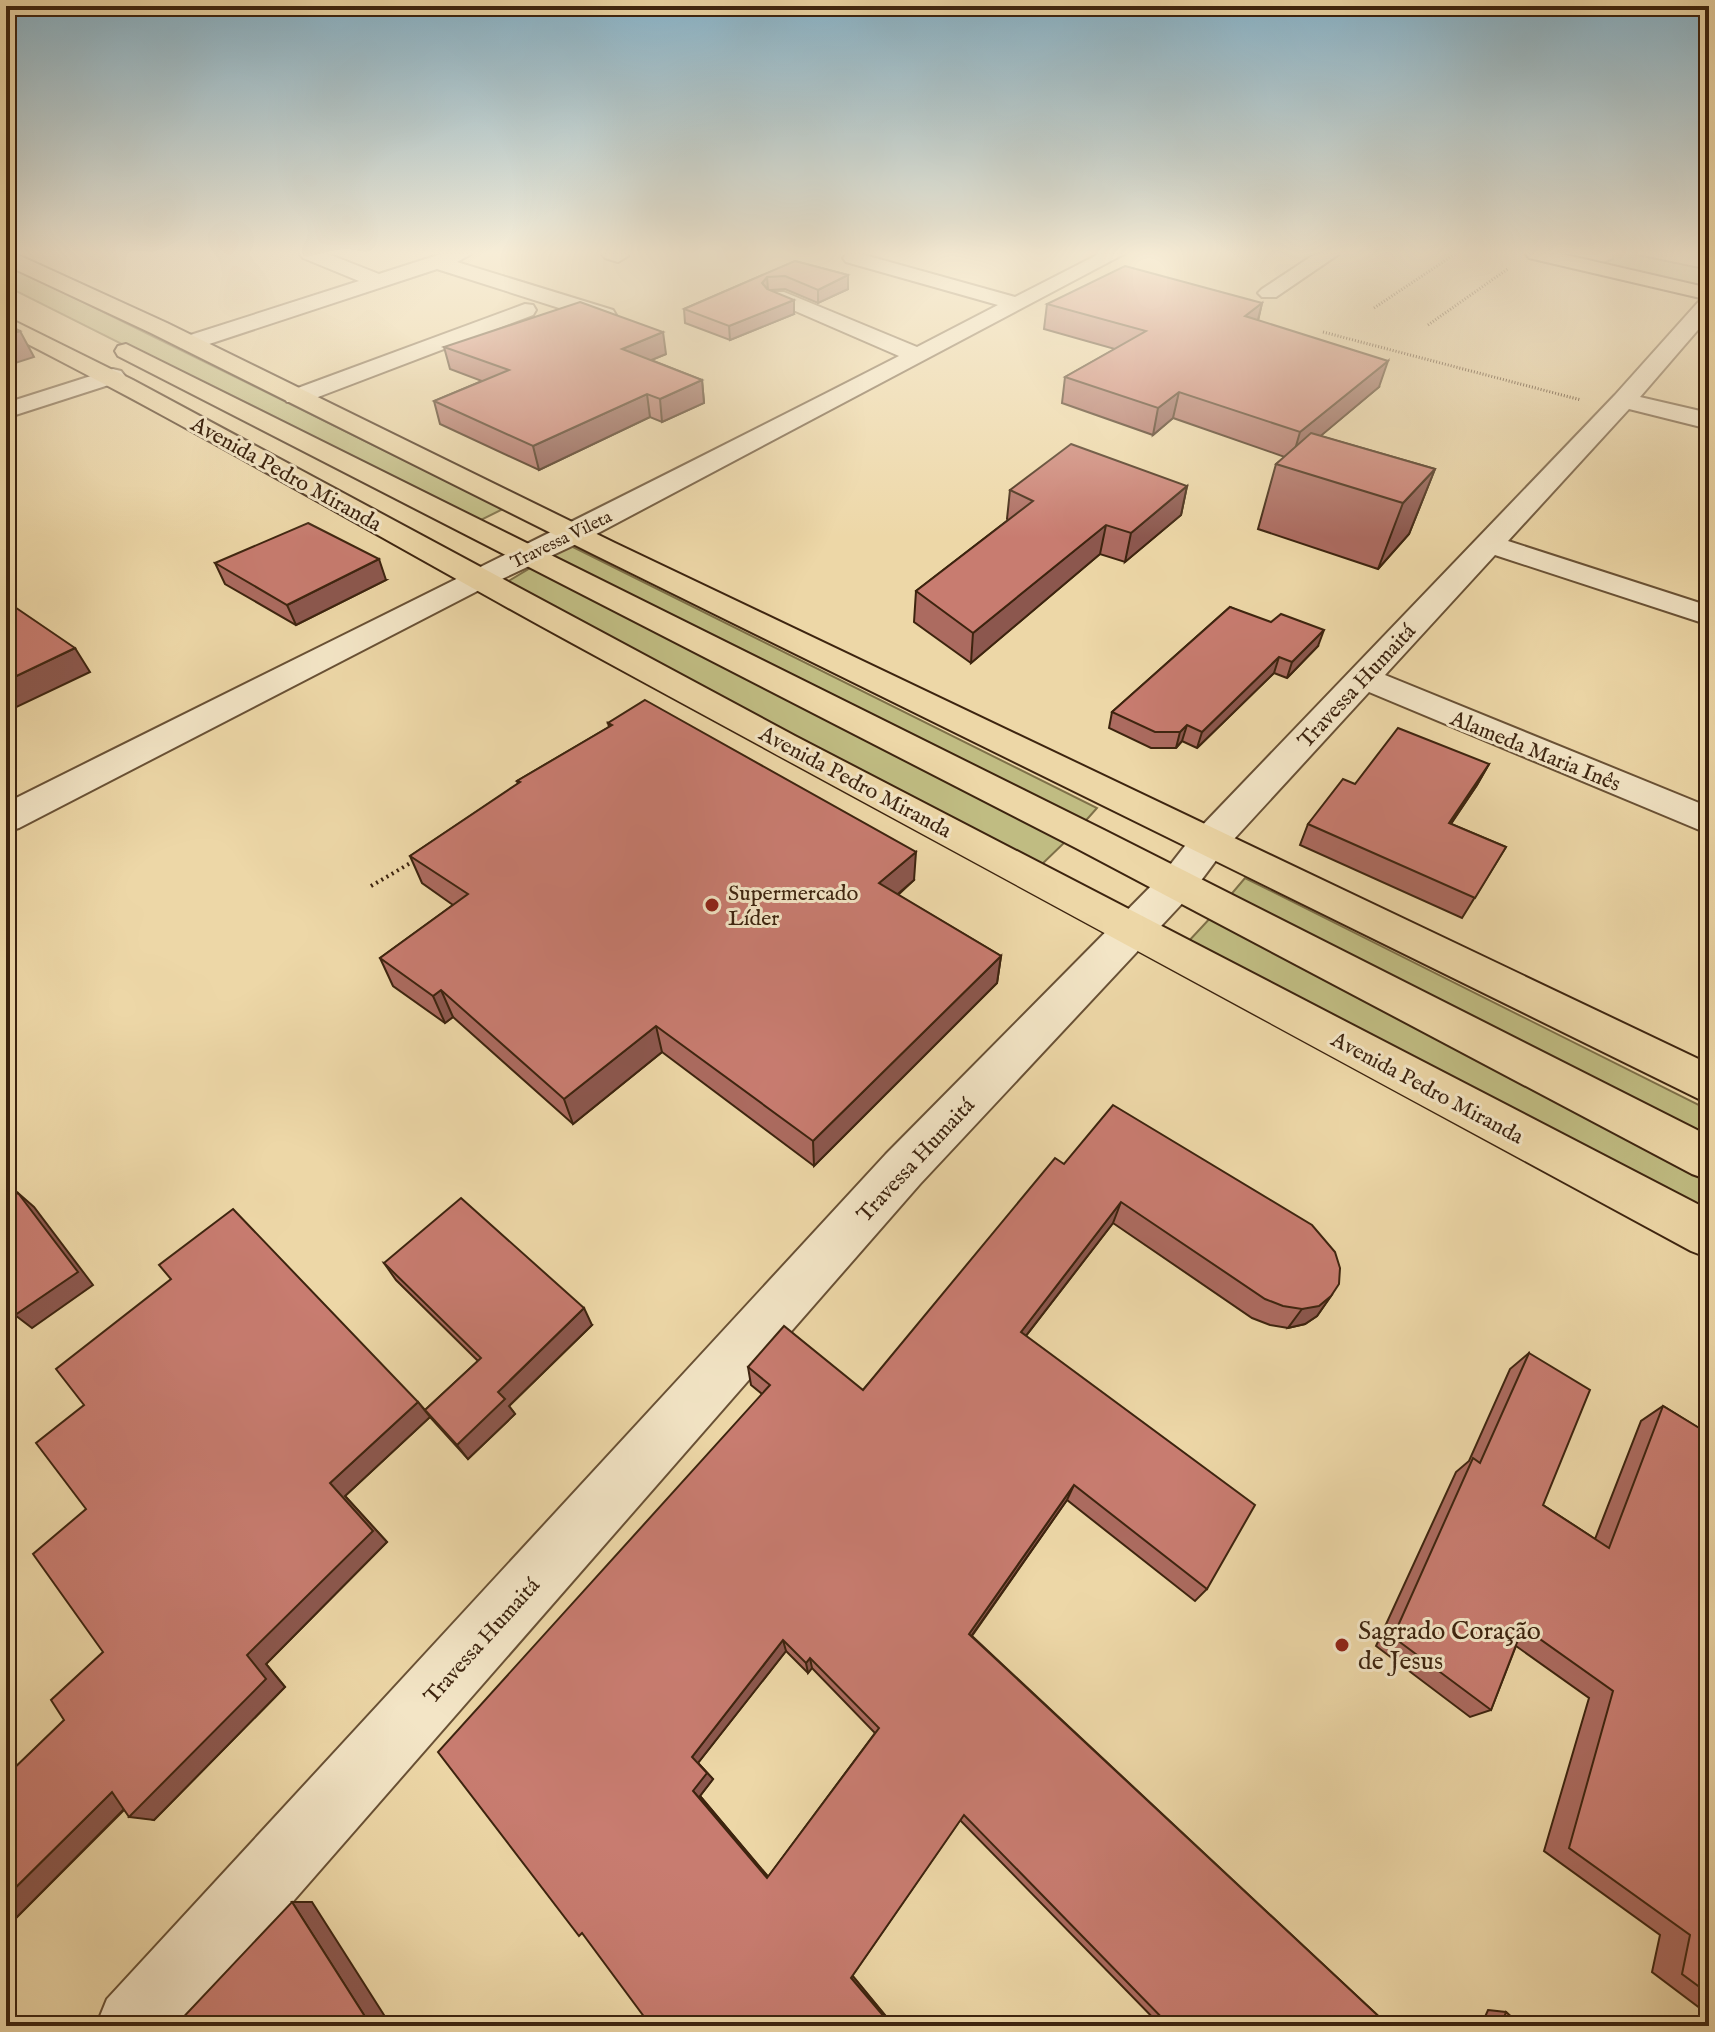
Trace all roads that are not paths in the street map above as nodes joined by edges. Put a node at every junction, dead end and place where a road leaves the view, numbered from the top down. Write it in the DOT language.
graph roads {
  1 [pos="57,349"];
  2 [pos="122,349"];
  3 [pos="201,349"];
  4 [pos="423,349"];
  5 [pos="901,349"];
  6 [pos="932,349"];
  7 [pos="1669,349"];
  8 [pos="918,356"];
  9 [pos="113,376"];
  10 [pos="296,397"];
  11 [pos="1624,400"];
  12 [pos="6,411"];
  13 [pos="1709,421"];
  14 [pos="575,534"];
  15 [pos="1489,544"];
  16 [pos="529,554"];
  17 [pos="478,579"];
  18 [pos="1709,616"];
  19 [pos="1363,678"];
  20 [pos="6,819"];
  21 [pos="1709,821"];
  22 [pos="1209,842"];
  23 [pos="1177,884"];
  24 [pos="1132,931"];
  25 [pos="1709,1085"];
  26 [pos="1709,1159"];
  27 [pos="1709,1235"];
  28 [pos="134,2026"];
  1 -- 9 [label="main road, Avenida Pedro Miranda"];
  2 -- 16 [label="main road, Avenida Pedro Miranda"];
  3 -- 10 [label="main road"];
  4 -- 10 [label="street"];
  5 -- 8 [label="street"];
  6 -- 8 [label="street, Travessa Vileta"];
  7 -- 11 [label="street, Travessa Humaitá"];
  8 -- 14 [label="street, Travessa Vileta"];
  9 -- 12 [label="street"];
  9 -- 17 [label="main road, Avenida Pedro Miranda"];
  10 -- 14 [label="main road"];
  11 -- 13 [label="street"];
  11 -- 15 [label="street, Travessa Humaitá"];
  14 -- 16 [label="street, Travessa Vileta"];
  14 -- 22 [label="main road"];
  15 -- 18 [label="street"];
  15 -- 19 [label="street, Travessa Humaitá"];
  16 -- 17 [label="street, Travessa Vileta"];
  16 -- 23 [label="main road, Avenida Pedro Miranda"];
  17 -- 20 [label="street, Travessa Vileta"];
  17 -- 24 [label="main road, Avenida Pedro Miranda"];
  19 -- 21 [label="street, Alameda Maria Inês"];
  19 -- 22 [label="street, Travessa Humaitá"];
  22 -- 23 [label="street, Travessa Humaitá"];
  22 -- 25 [label="main road"];
  23 -- 24 [label="street, Travessa Humaitá"];
  23 -- 26 [label="main road, Avenida Pedro Miranda"];
  24 -- 27 [label="main road, Avenida Pedro Miranda"];
  24 -- 28 [label="street, Travessa Humaitá"];
}
